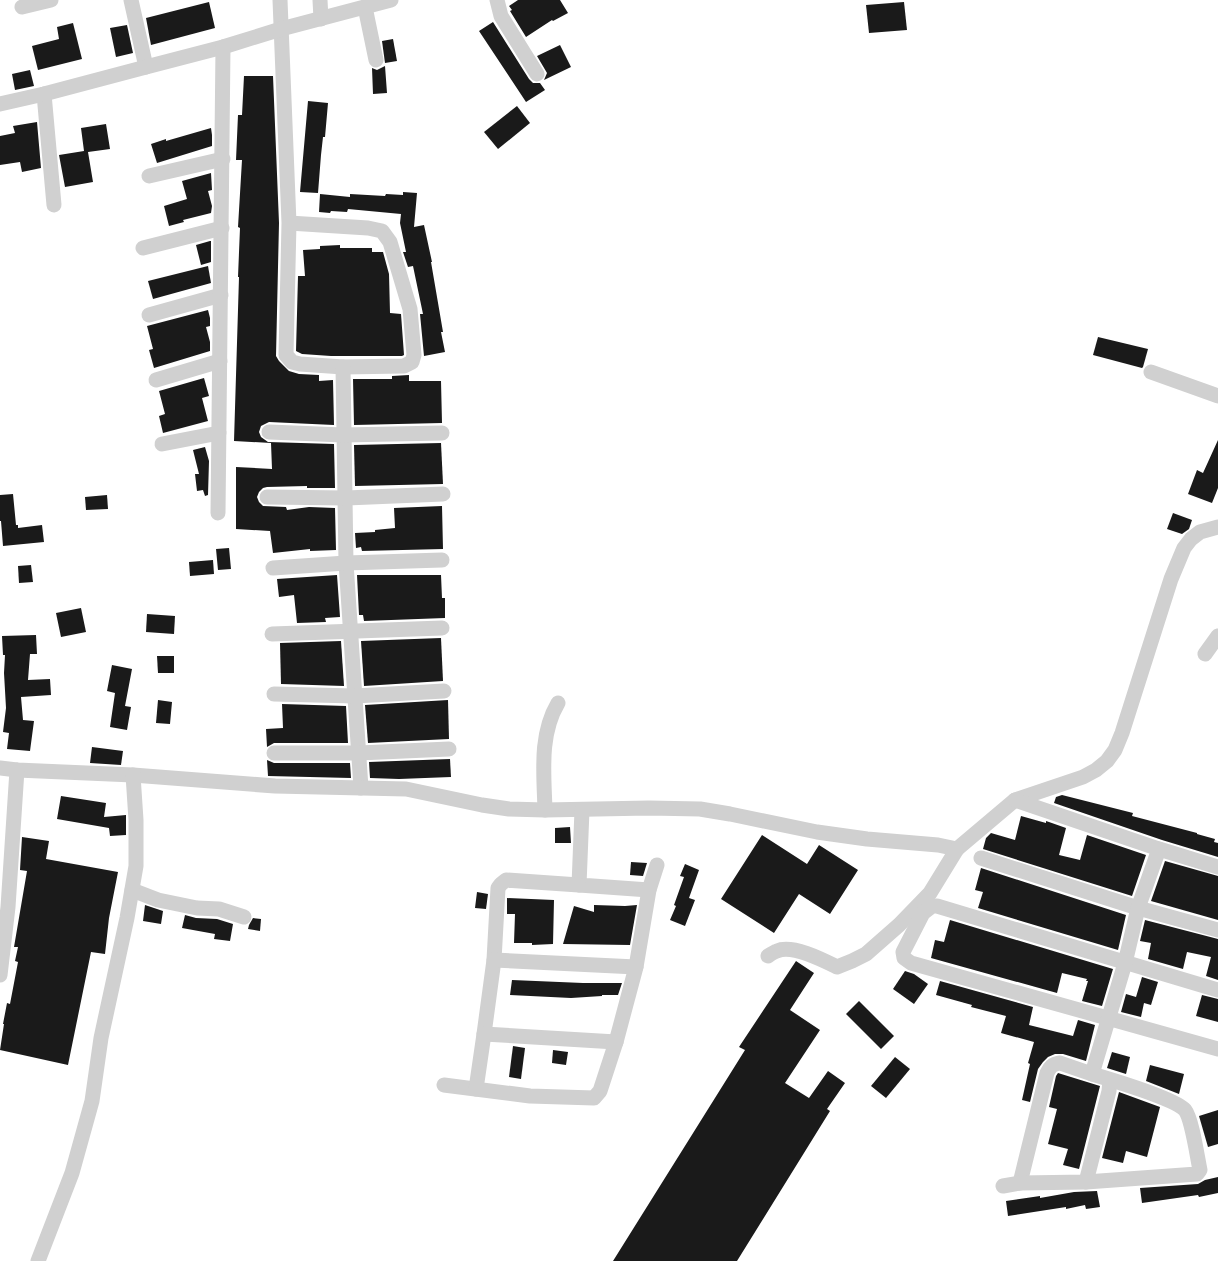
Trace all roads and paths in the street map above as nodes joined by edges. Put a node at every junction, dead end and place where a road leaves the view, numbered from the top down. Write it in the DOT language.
graph roads {
  1 [pos="51,0"];
  2 [pos="131,0"];
  3 [pos="280,0"];
  4 [pos="320,0"];
  5 [pos="391,0"];
  6 [pos="497,0"];
  7 [pos="22,7"];
  8 [pos="365,7"];
  9 [pos="321,19"];
  10 [pos="281,29"];
  11 [pos="223,46"];
  12 [pos="376,60"];
  13 [pos="146,67"];
  14 [pos="537,74"];
  15 [pos="44,94"];
  16 [pos="0,105"];
  17 [pos="223,159"];
  18 [pos="149,176"];
  19 [pos="54,205"];
  20 [pos="289,223"];
  21 [pos="222,228"];
  22 [pos="143,248"];
  23 [pos="221,295"];
  24 [pos="149,315"];
  25 [pos="220,362"];
  26 [pos="343,367"];
  27 [pos="1151,372"];
  28 [pos="156,380"];
  29 [pos="1218,396"];
  30 [pos="268,432"];
  31 [pos="219,433"];
  32 [pos="442,433"];
  33 [pos="343,435"];
  34 [pos="162,444"];
  35 [pos="443,494"];
  36 [pos="267,497"];
  37 [pos="346,498"];
  38 [pos="218,513"];
  39 [pos="1218,527"];
  40 [pos="442,560"];
  41 [pos="346,563"];
  42 [pos="273,568"];
  43 [pos="442,628"];
  44 [pos="351,632"];
  45 [pos="272,634"];
  46 [pos="1218,636"];
  47 [pos="1205,654"];
  48 [pos="444,691"];
  49 [pos="274,694"];
  50 [pos="355,696"];
  51 [pos="558,703"];
  52 [pos="449,748"];
  53 [pos="274,753"];
  54 [pos="359,753"];
  55 [pos="0,768"];
  56 [pos="17,770"];
  57 [pos="133,775"];
  58 [pos="361,788"];
  59 [pos="1015,800"];
  60 [pos="545,810"];
  61 [pos="582,810"];
  62 [pos="957,849"];
  63 [pos="1159,849"];
  64 [pos="981,858"];
  65 [pos="657,865"];
  66 [pos="1218,867"];
  67 [pos="5,874"];
  68 [pos="579,885"];
  69 [pos="132,890"];
  70 [pos="649,890"];
  71 [pos="1138,908"];
  72 [pos="244,917"];
  73 [pos="1218,930"];
  74 [pos="768,956"];
  75 [pos="494,960"];
  76 [pos="1125,963"];
  77 [pos="636,967"];
  78 [pos="0,975"];
  79 [pos="1218,990"];
  80 [pos="1110,1018"];
  81 [pos="484,1034"];
  82 [pos="616,1042"];
  83 [pos="1218,1049"];
  84 [pos="1092,1074"];
  85 [pos="1110,1080"];
  86 [pos="444,1085"];
  87 [pos="476,1089"];
  88 [pos="1086,1182"];
  89 [pos="1020,1183"];
  90 [pos="1003,1186"];
  91 [pos="38,1261"];
  1 -- 7 [label="street"];
  2 -- 13 [label="street"];
  3 -- 10 [label="street"];
  4 -- 9 [label="street"];
  5 -- 8 [label="street"];
  6 -- 14 [label="street"];
  8 -- 9 [label="street"];
  8 -- 12 [label="street"];
  9 -- 10 [label="street"];
  10 -- 11 [label="street"];
  10 -- 20 [label="street"];
  11 -- 13 [label="street"];
  11 -- 17 [label="street"];
  13 -- 15 [label="street"];
  15 -- 16 [label="street"];
  15 -- 19 [label="street"];
  17 -- 18 [label="street"];
  17 -- 21 [label="street"];
  20 -- 26 [label="street"];
  20 -- 26 [label="street"];
  21 -- 22 [label="street"];
  21 -- 23 [label="street"];
  23 -- 24 [label="street"];
  23 -- 25 [label="street"];
  25 -- 28 [label="street"];
  25 -- 31 [label="street"];
  26 -- 33 [label="street"];
  27 -- 29 [label="street"];
  30 -- 33 [label="street"];
  31 -- 34 [label="street"];
  31 -- 38 [label="street"];
  32 -- 33 [label="street"];
  33 -- 37 [label="street"];
  35 -- 37 [label="street"];
  36 -- 37 [label="street"];
  37 -- 41 [label="street"];
  39 -- 59 [label="street"];
  40 -- 41 [label="street"];
  41 -- 42 [label="street"];
  41 -- 44 [label="street"];
  43 -- 44 [label="street"];
  44 -- 45 [label="street"];
  44 -- 50 [label="street"];
  46 -- 47 [label="street"];
  48 -- 50 [label="street"];
  49 -- 50 [label="street"];
  50 -- 54 [label="street"];
  51 -- 60 [label="street"];
  52 -- 54 [label="street"];
  53 -- 54 [label="street"];
  54 -- 58 [label="street"];
  55 -- 56 [label="street"];
  56 -- 57 [label="street"];
  56 -- 67 [label="street"];
  57 -- 58 [label="street"];
  57 -- 69 [label="street"];
  58 -- 60 [label="street"];
  59 -- 62 [label="street"];
  59 -- 63 [label="street"];
  60 -- 61 [label="street"];
  61 -- 62 [label="street"];
  61 -- 68 [label="street"];
  62 -- 74 [label="street"];
  63 -- 66 [label="street"];
  63 -- 71 [label="street"];
  64 -- 71 [label="street"];
  65 -- 70 [label="street"];
  67 -- 78 [label="street"];
  68 -- 70 [label="street"];
  68 -- 75 [label="street"];
  69 -- 72 [label="street"];
  69 -- 91 [label="street"];
  70 -- 77 [label="street"];
  71 -- 73 [label="street"];
  71 -- 76 [label="street"];
  75 -- 77 [label="street"];
  75 -- 81 [label="street"];
  76 -- 79 [label="street"];
  76 -- 80 [label="street"];
  76 -- 80 [label="street"];
  77 -- 82 [label="street"];
  80 -- 83 [label="street"];
  80 -- 84 [label="street"];
  81 -- 82 [label="street"];
  81 -- 87 [label="street"];
  82 -- 87 [label="street"];
  84 -- 85 [label="street"];
  84 -- 89 [label="street"];
  85 -- 88 [label="street"];
  85 -- 88 [label="street"];
  86 -- 87 [label="street"];
  88 -- 89 [label="street"];
  89 -- 90 [label="street"];
}
